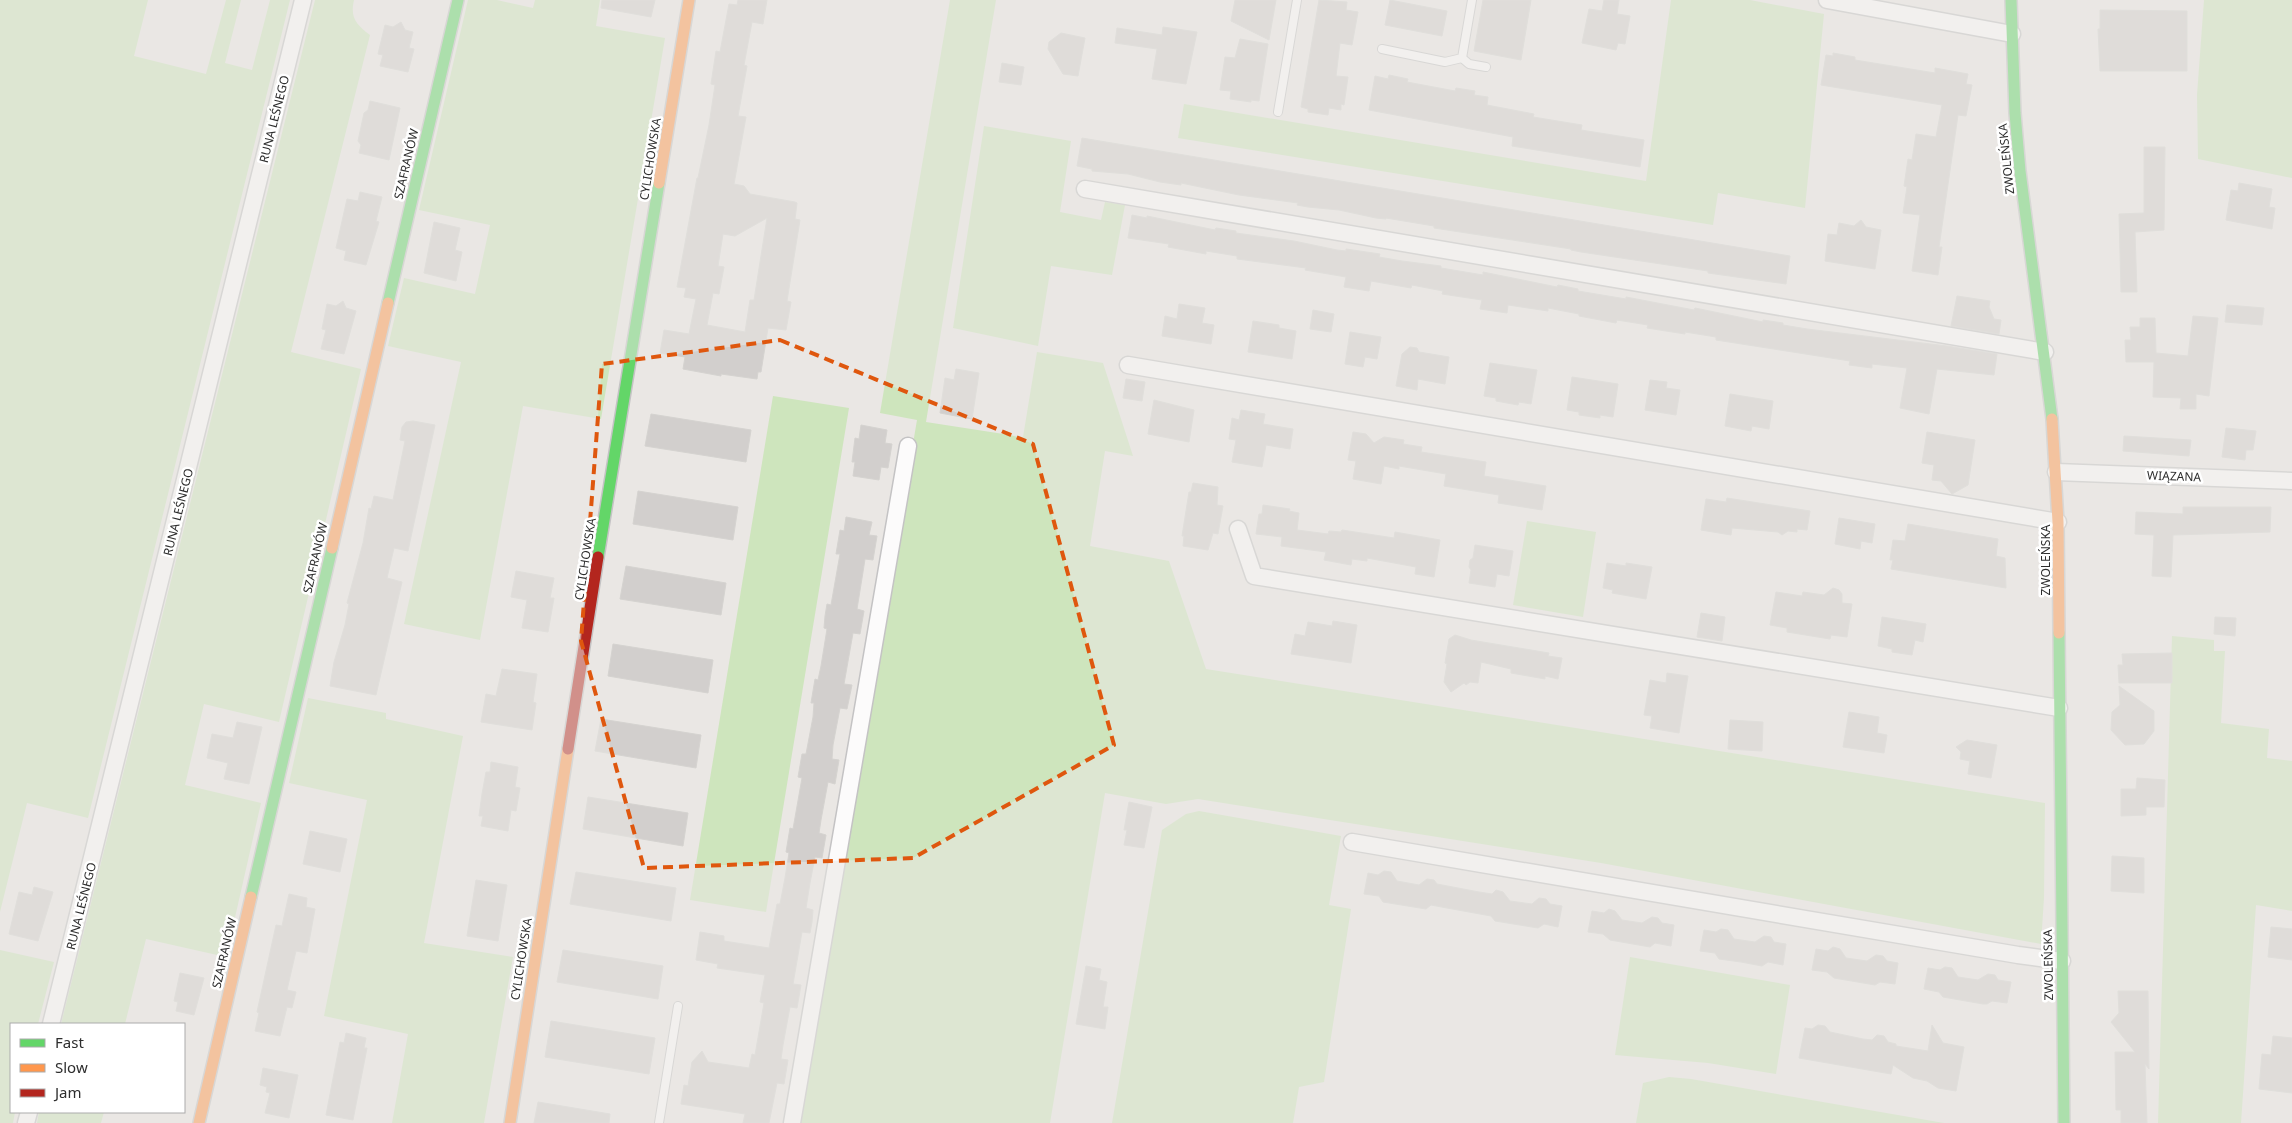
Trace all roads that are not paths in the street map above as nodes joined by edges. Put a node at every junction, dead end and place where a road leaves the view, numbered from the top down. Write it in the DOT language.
graph roads {
  1 [pos="303,0"];
  2 [pos="458,0"];
  3 [pos="689,0"];
  4 [pos="1297,0"];
  5 [pos="1472,0"];
  6 [pos="1827,0"];
  7 [pos="2011,0"];
  8 [pos="2012,34"];
  9 [pos="1382,49"];
  10 [pos="1462,58"];
  11 [pos="1486,67"];
  12 [pos="1278,112"];
  13 [pos="1084,189"];
  14 [pos="2045,352"];
  15 [pos="1128,365"];
  16 [pos="908,446"];
  17 [pos="2056,472"];
  18 [pos="2292,481"];
  19 [pos="2058,522"];
  20 [pos="1238,529"];
  21 [pos="2059,708"];
  22 [pos="1352,842"];
  23 [pos="2062,961"];
  24 [pos="678,1006"];
  25 [pos="51,1023"];
  26 [pos="199,1123"];
  27 [pos="510,1123"];
  28 [pos="659,1123"];
  29 [pos="792,1123"];
  30 [pos="2064,1123"];
  1 -- 25 [label="street, RUNA LEŚNEGO"];
  2 -- 26 [label="street, SZAFRANÓW"];
  3 -- 27 [label="street, CYLICHOWSKA"];
  4 -- 12 [label="lane"];
  5 -- 10 [label="lane"];
  6 -- 8 [label="street"];
  7 -- 8 [label="street, ZWOLEŃSKA"];
  8 -- 14 [label="street, ZWOLEŃSKA"];
  9 -- 10 [label="lane"];
  10 -- 11 [label="lane"];
  13 -- 14 [label="street"];
  14 -- 17 [label="street, ZWOLEŃSKA"];
  15 -- 19 [label="street"];
  16 -- 29 [label="street"];
  17 -- 18 [label="street, WIĄZANA"];
  17 -- 19 [label="street, ZWOLEŃSKA"];
  19 -- 21 [label="street, ZWOLEŃSKA"];
  20 -- 21 [label="street"];
  21 -- 23 [label="street, ZWOLEŃSKA"];
  22 -- 23 [label="street"];
  23 -- 30 [label="street, ZWOLEŃSKA"];
  24 -- 28 [label="lane"];
}
